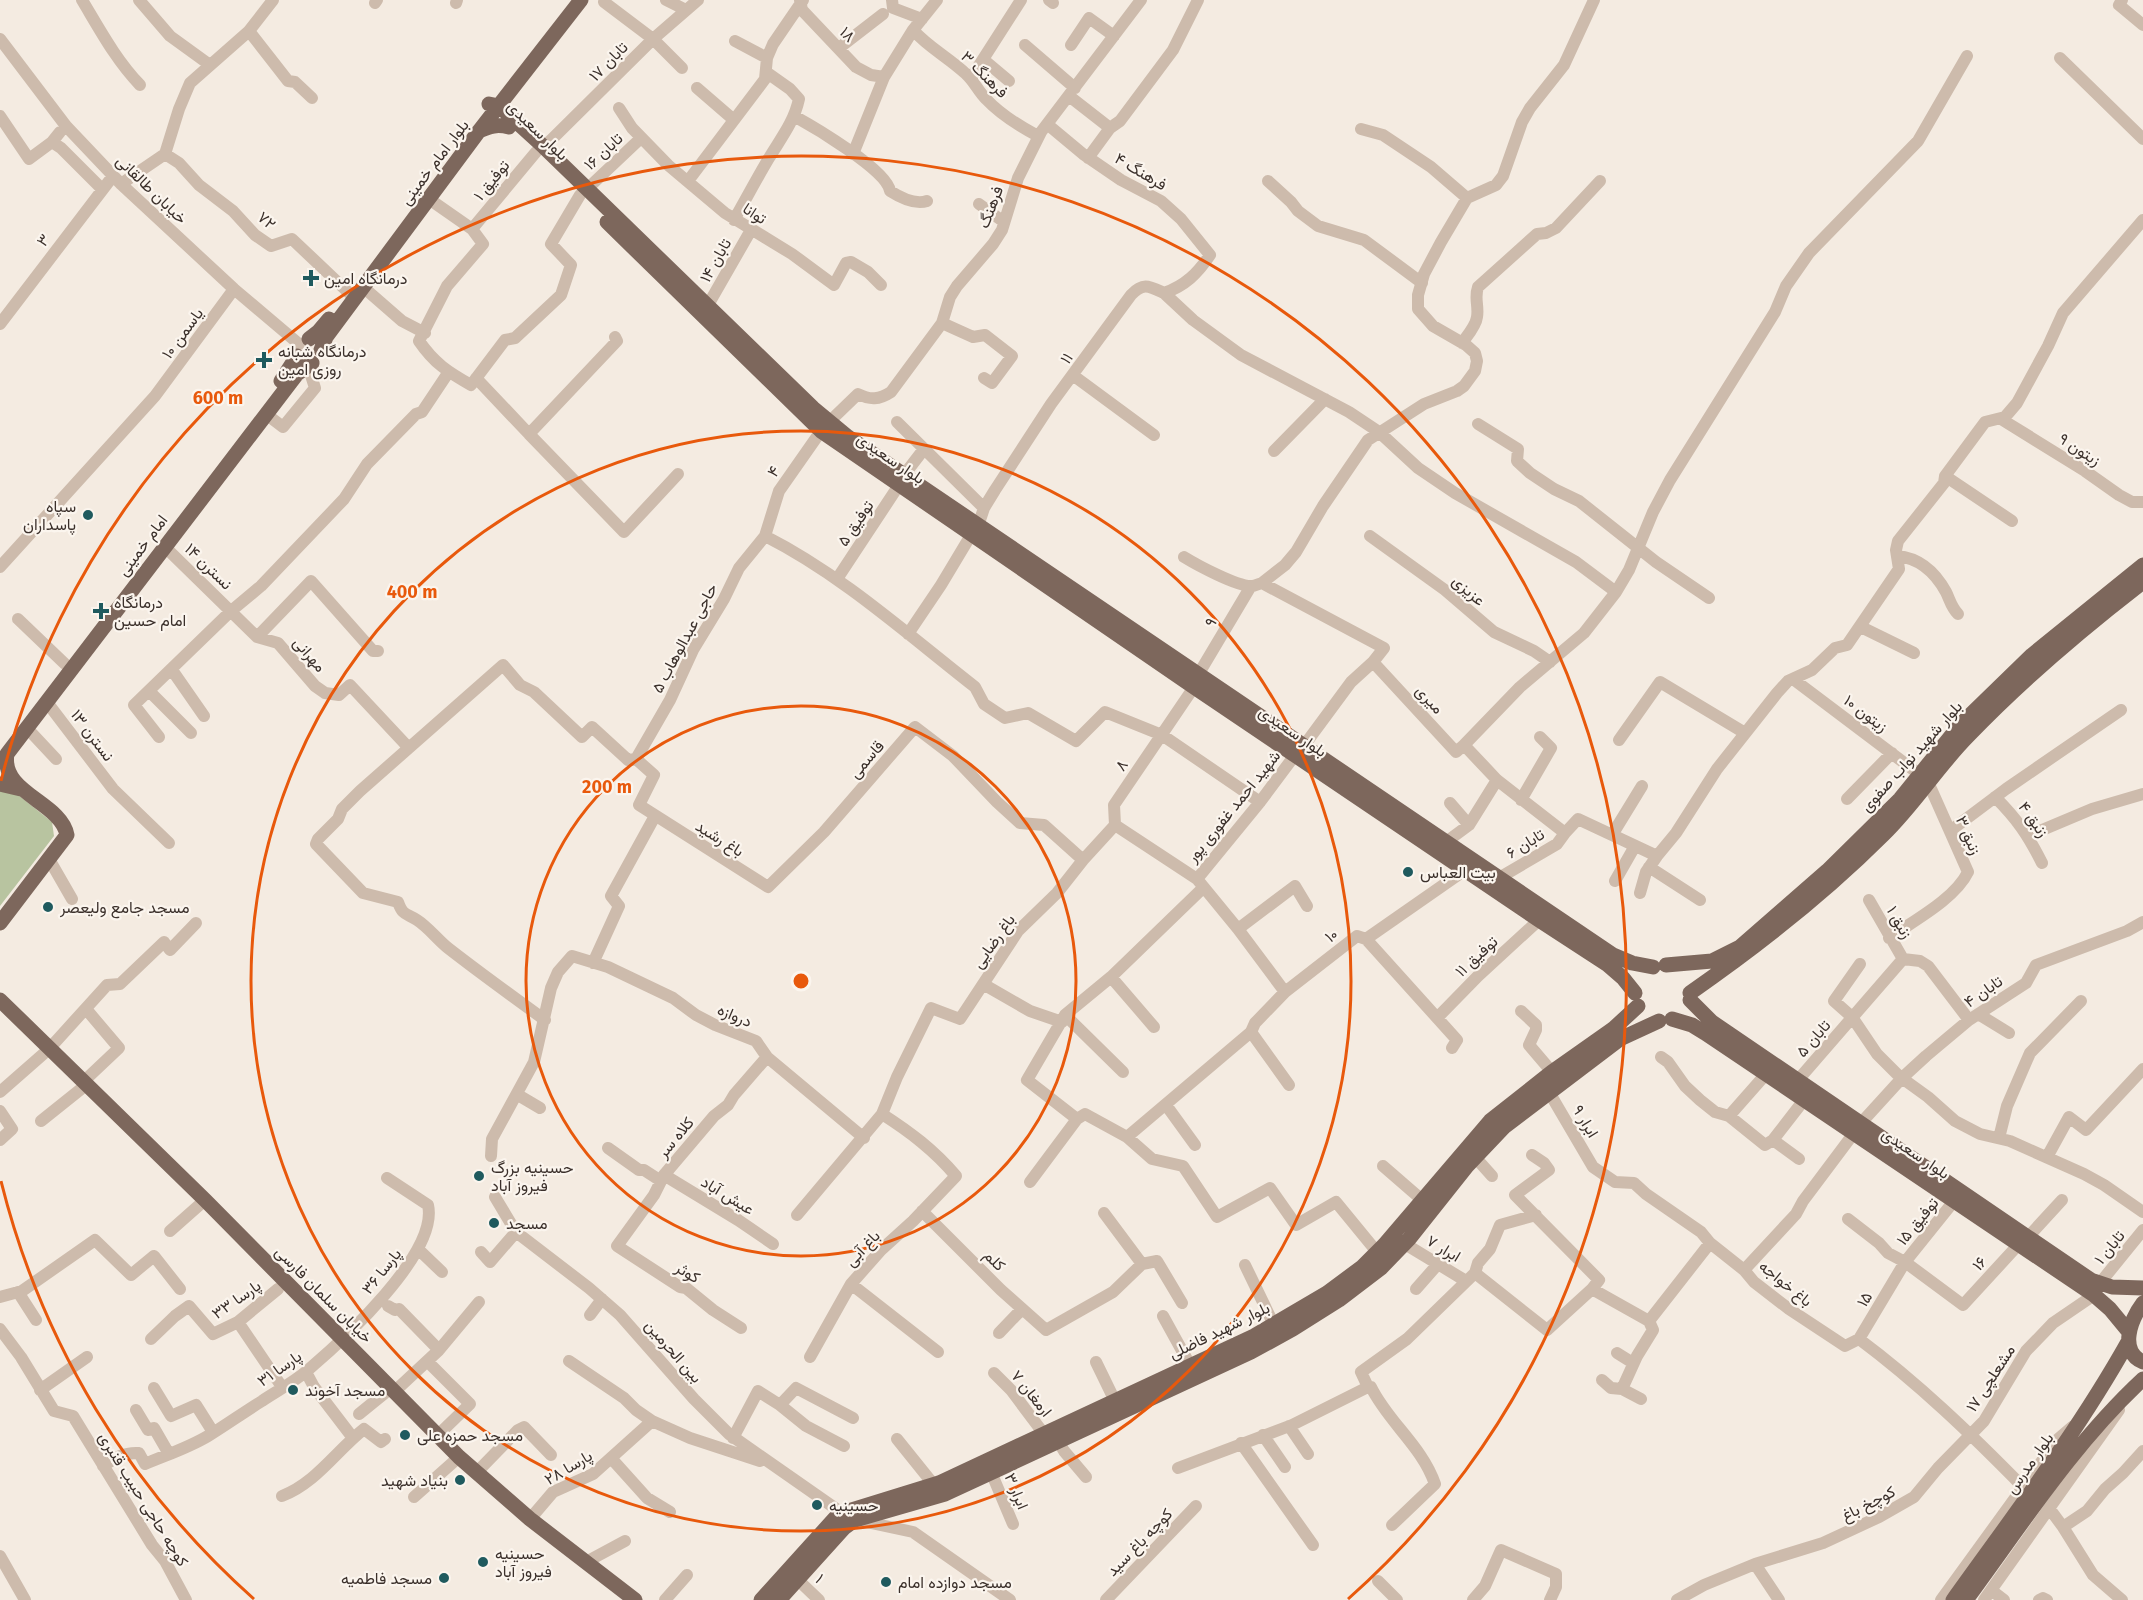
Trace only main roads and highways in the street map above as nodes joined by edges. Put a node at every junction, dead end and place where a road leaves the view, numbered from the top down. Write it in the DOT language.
graph roads {
  1 [pos="568,0"];
  2 [pos="581,0"];
  3 [pos="513,87"];
  4 [pos="494,107"];
  5 [pos="513,124"];
  6 [pos="479,131"];
  7 [pos="684,289"];
  8 [pos="356,290"];
  9 [pos="305,354"];
  10 [pos="825,427"];
  11 [pos="2143,565"];
  12 [pos="2143,582"];
  13 [pos="4,750"];
  14 [pos="1299,751"];
  15 [pos="1924,778"];
  16 [pos="8,780"];
  17 [pos="1904,803"];
  18 [pos="0,923"];
  19 [pos="1660,966"];
  20 [pos="1690,997"];
  21 [pos="1636,999"];
  22 [pos="0,1000"];
  23 [pos="1666,1020"];
  24 [pos="1857,1128"];
  25 [pos="1984,1213"];
  26 [pos="1366,1272"];
  27 [pos="2143,1288"];
  28 [pos="2097,1289"];
  29 [pos="2143,1303"];
  30 [pos="2129,1337"];
  31 [pos="2143,1362"];
  32 [pos="2143,1379"];
  33 [pos="1051,1438"];
  34 [pos="914,1497"];
  35 [pos="848,1517"];
  36 [pos="635,1600"];
  37 [pos="761,1600"];
  38 [pos="779,1600"];
  39 [pos="1953,1600"];
  40 [pos="1966,1600"];
  1 -- 4 [label="main road, بلوار امام خمینی"];
  2 -- 3 [label="main road, بلوار امام خمینی"];
  3 -- 4 [label="main road, بلوار امام خمینی"];
  3 -- 5 [label="main road"];
  4 -- 5 [label="main road, بلوار سعیدی"];
  4 -- 6 [label="main road, بلوار امام خمینی"];
  4 -- 8 [label="main road, بلوار امام خمینی"];
  5 -- 6 [label="main road"];
  5 -- 7 [label="main road, بلوار سعیدی"];
  6 -- 8 [label="main road, بلوار امام خمینی"];
  7 -- 10 [label="main road, بلوار سعیدی"];
  7 -- 10 [label="main road, بلوار سعیدی"];
  8 -- 9 [label="main road, بلوار امام خمینی"];
  8 -- 9 [label="main road, بلوار امام خمینی"];
  9 -- 13 [label="main road, امام خمینی"];
  9 -- 13 [label="main road, امام خمینی"];
  10 -- 14 [label="main road, بلوار سعیدی"];
  11 -- 15 [label="main road, بلوار شهید نواب صفوی"];
  12 -- 15 [label="main road, بلوار شهید نواب صفوی"];
  13 -- 16 [label="main road"];
  14 -- 19 [label="main road, بلوار سعیدی"];
  14 -- 21 [label="main road, بلوار سعیدی"];
  15 -- 17 [label="main road, بلوار شهید نواب صفوی"];
  16 -- 18 [label="main road"];
  17 -- 19 [label="main road, بلوار شهید نواب صفوی"];
  17 -- 20 [label="main road, بلوار شهید نواب صفوی"];
  19 -- 20 [label="main road"];
  19 -- 21 [label="main road"];
  20 -- 23 [label="main road"];
  20 -- 24 [label="main road, بلوار سعیدی"];
  21 -- 23 [label="main road"];
  21 -- 26 [label="main road, بلوار شهید فاضلی"];
  22 -- 36 [label="main road, خیابان سلمان فارسی"];
  23 -- 24 [label="main road, بلوار سعیدی"];
  23 -- 26 [label="main road, بلوار شهید فاضلی"];
  24 -- 25 [label="main road, بلوار سعیدی"];
  24 -- 25 [label="main road, بلوار سعیدی"];
  25 -- 28 [label="main road, بلوار سعیدی"];
  26 -- 33 [label="main road, بلوار شهید فاضلی"];
  26 -- 33 [label="main road, بلوار شهید فاضلی"];
  27 -- 28 [label="main road, بلوار سعیدی"];
  28 -- 30 [label="main road, بلوار سعیدی"];
  29 -- 30 [label="main road, بلوار مدرس"];
  30 -- 31 [label="main road, بلوار سعیدی"];
  30 -- 39 [label="main road, بلوار مدرس"];
  32 -- 40 [label="main road, بلوار مدرس"];
  33 -- 34 [label="main road, بلوار شهید فاضلی"];
  33 -- 34 [label="main road, بلوار شهید فاضلی"];
  34 -- 35 [label="main road, بلوار شهید فاضلی"];
  35 -- 37 [label="main road, بلوار شهید فاضلی"];
  35 -- 38 [label="main road, بلوار شهید فاضلی"];
}
